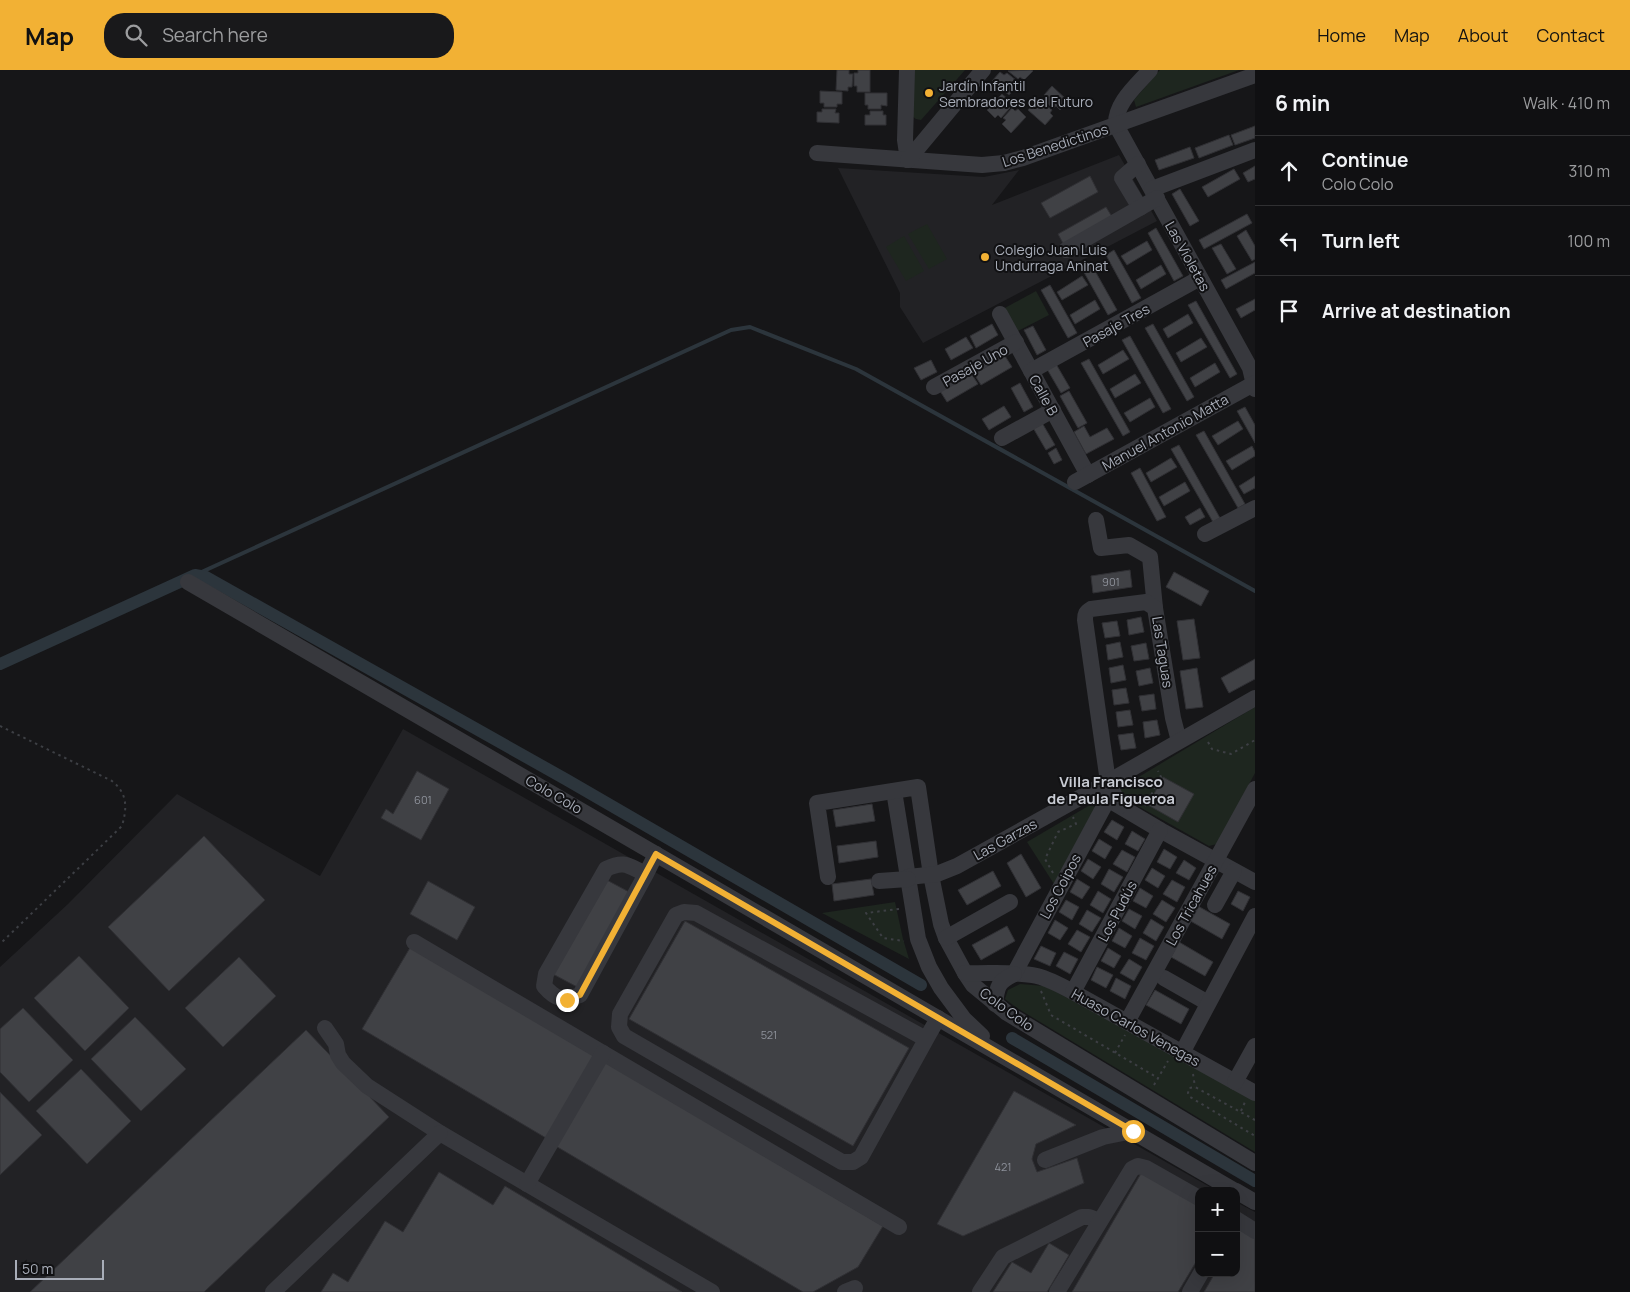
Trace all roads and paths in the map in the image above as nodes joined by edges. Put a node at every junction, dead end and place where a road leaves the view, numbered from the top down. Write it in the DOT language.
graph roads {
  1 [pos="907,70"];
  2 [pos="983,70"];
  3 [pos="1150,70"];
  4 [pos="1255,75"];
  5 [pos="1116,125"];
  6 [pos="1255,150"];
  7 [pos="817,153"];
  8 [pos="908,160"];
  9 [pos="1138,164"];
  10 [pos="1154,194"];
  11 [pos="1140,208"];
  12 [pos="1066,250"];
  13 [pos="1200,278"];
  14 [pos="1000,314"];
  15 [pos="1016,342"];
  16 [pos="1031,371"];
  17 [pos="1255,385"];
  18 [pos="934,387"];
  19 [pos="1053,410"];
  20 [pos="1002,438"];
  21 [pos="1082,479"];
  22 [pos="1255,508"];
  23 [pos="1096,520"];
  24 [pos="1205,534"];
  25 [pos="188,582"];
  26 [pos="1155,608"];
  27 [pos="1255,698"];
  28 [pos="0,726"];
  29 [pos="1255,740"];
  30 [pos="1179,741"];
  31 [pos="1207,741"];
  32 [pos="1157,768"];
  33 [pos="1108,782"];
  34 [pos="1255,789"];
  35 [pos="894,790"];
  36 [pos="1093,790"];
  37 [pos="1114,803"];
  38 [pos="1142,811"];
  39 [pos="1072,816"];
  40 [pos="1160,830"];
  41 [pos="656,854"];
  42 [pos="1216,860"];
  43 [pos="1234,870"];
  44 [pos="646,874"];
  45 [pos="931,875"];
  46 [pos="828,877"];
  47 [pos="908,878"];
  48 [pos="1064,878"];
  49 [pos="879,881"];
  50 [pos="1255,882"];
  51 [pos="1010,902"];
  52 [pos="1215,905"];
  53 [pos="901,908"];
  54 [pos="1255,916"];
  55 [pos="946,938"];
  56 [pos="414,942"];
  57 [pos="909,942"];
  58 [pos="0,944"];
  59 [pos="965,972"];
  60 [pos="1014,974"];
  61 [pos="1035,976"];
  62 [pos="1164,978"];
  63 [pos="938,983"];
  64 [pos="1073,992"];
  65 [pos="1208,1003"];
  66 [pos="995,1004"];
  67 [pos="919,1007"];
  68 [pos="938,1018"];
  69 [pos="1129,1023"];
  70 [pos="325,1028"];
  71 [pos="926,1039"];
  72 [pos="1255,1046"];
  73 [pos="1178,1051"];
  74 [pos="603,1053"];
  75 [pos="1115,1053"];
  76 [pos="1004,1056"];
  77 [pos="1158,1078"];
  78 [pos="1235,1082"];
  79 [pos="1255,1093"];
  80 [pos="1147,1098"];
  81 [pos="1101,1112"];
  82 [pos="1255,1120"];
  83 [pos="1133,1131"];
  84 [pos="440,1134"];
  85 [pos="1255,1136"];
  86 [pos="1103,1137"];
  87 [pos="1044,1160"];
  88 [pos="1255,1163"];
  89 [pos="527,1184"];
  90 [pos="1229,1187"];
  91 [pos="1240,1193"];
  92 [pos="1195,1196"];
  93 [pos="1255,1202"];
  94 [pos="1100,1221"];
  95 [pos="1240,1222"];
  96 [pos="899,1226"];
  97 [pos="1255,1231"];
  98 [pos="1199,1277"];
  99 [pos="273,1292"];
  100 [pos="712,1292"];
  101 [pos="980,1292"];
  102 [pos="1057,1292"];
  103 [pos="1190,1292"];
  1 -- 8 [label="street"];
  2 -- 8 [label="street"];
  3 -- 5 [label="street"];
  4 -- 5 [label="street, Los Benedictinos"];
  5 -- 8 [label="street, Los Benedictinos"];
  5 -- 9 [label="street, Las Violetas"];
  6 -- 10 [label="street"];
  7 -- 8 [label="street, Los Benedictinos"];
  9 -- 10 [label="street, Las Violetas"];
  9 -- 11 [label="street"];
  10 -- 11 [label="street"];
  10 -- 13 [label="street, Las Violetas"];
  11 -- 12 [label="street"];
  13 -- 16 [label="street, Pasaje Tres"];
  13 -- 17 [label="street, Las Violetas"];
  14 -- 15 [label="street, Calle B"];
  15 -- 16 [label="street, Calle B"];
  15 -- 18 [label="street, Pasaje Uno"];
  16 -- 19 [label="street, Calle B"];
  17 -- 21 [label="street, Manuel Antonio Matta"];
  19 -- 20 [label="street"];
  19 -- 21 [label="street, Calle B"];
  22 -- 24 [label="street"];
  23 -- 26 [label="street"];
  25 -- 41 [label="street, Colo Colo"];
  26 -- 30 [label="street, Las Taguas"];
  26 -- 33 [label="street, Las Taguas"];
  27 -- 30 [label="street, Las Garzas"];
  28 -- 58 [label="path"];
  29 -- 31 [label="path"];
  30 -- 33 [label="street, Las Garzas"];
  32 -- 38 [label="path"];
  33 -- 36 [label="street, Las Garzas"];
  33 -- 37 [label="street"];
  34 -- 42 [label="street, Los Tricahues"];
  35 -- 45 [label="street, Colo Colo"];
  35 -- 46 [label="street"];
  35 -- 47 [label="street, Colo Colo"];
  36 -- 37 [label="street"];
  36 -- 45 [label="street, Las Garzas"];
  37 -- 40 [label="street"];
  37 -- 48 [label="street, Los Coipos"];
  39 -- 48 [label="path"];
  40 -- 42 [label="street"];
  40 -- 64 [label="street, Los Pudús"];
  41 -- 44 [label="street"];
  41 -- 67 [label="street, Colo Colo"];
  42 -- 43 [label="street"];
  42 -- 69 [label="street, Los Tricahues"];
  43 -- 50 [label="street"];
  43 -- 52 [label="street"];
  44 -- 44 [label="street"];
  45 -- 47 [label="street, Las Garzas"];
  45 -- 55 [label="street, Colo Colo"];
  47 -- 49 [label="street, Las Garzas"];
  47 -- 63 [label="street, Colo Colo"];
  48 -- 60 [label="street, Los Coipos"];
  51 -- 55 [label="street"];
  53 -- 57 [label="path"];
  54 -- 65 [label="street"];
  55 -- 59 [label="street, Colo Colo"];
  56 -- 74 [label="street"];
  59 -- 60 [label="street, Huaso Carlos Venegas"];
  59 -- 66 [label="street, Colo Colo"];
  60 -- 61 [label="street, Huaso Carlos Venegas"];
  60 -- 66 [label="street"];
  61 -- 64 [label="street, Huaso Carlos Venegas"];
  61 -- 75 [label="path"];
  62 -- 65 [label="street"];
  63 -- 67 [label="street"];
  63 -- 76 [label="street, Colo Colo"];
  64 -- 69 [label="street, Huaso Carlos Venegas"];
  65 -- 73 [label="street"];
  66 -- 80 [label="street, Colo Colo"];
  67 -- 68 [label="street, Colo Colo"];
  68 -- 71 [label="street"];
  68 -- 76 [label="street, Colo Colo"];
  69 -- 73 [label="street, Huaso Carlos Venegas"];
  69 -- 75 [label="path"];
  70 -- 84 [label="street"];
  71 -- 71 [label="street"];
  72 -- 78 [label="street"];
  73 -- 77 [label="path"];
  73 -- 78 [label="street, Huaso Carlos Venegas"];
  74 -- 89 [label="street"];
  74 -- 96 [label="street"];
  75 -- 77 [label="path"];
  76 -- 81 [label="street, Colo Colo"];
  77 -- 80 [label="path"];
  78 -- 79 [label="street, Huaso Carlos Venegas"];
  80 -- 88 [label="street, Colo Colo"];
  81 -- 83 [label="street, Colo Colo"];
  81 -- 86 [label="street"];
  82 -- 85 [label="path"];
  83 -- 86 [label="street"];
  83 -- 90 [label="street, Colo Colo"];
  84 -- 89 [label="street"];
  84 -- 99 [label="street"];
  86 -- 87 [label="street"];
  89 -- 100 [label="street"];
  91 -- 93 [label="street, Colo Colo"];
  92 -- 94 [label="street"];
  94 -- 101 [label="street"];
  94 -- 102 [label="street"];
  95 -- 97 [label="street"];
  98 -- 103 [label="street"];
}
